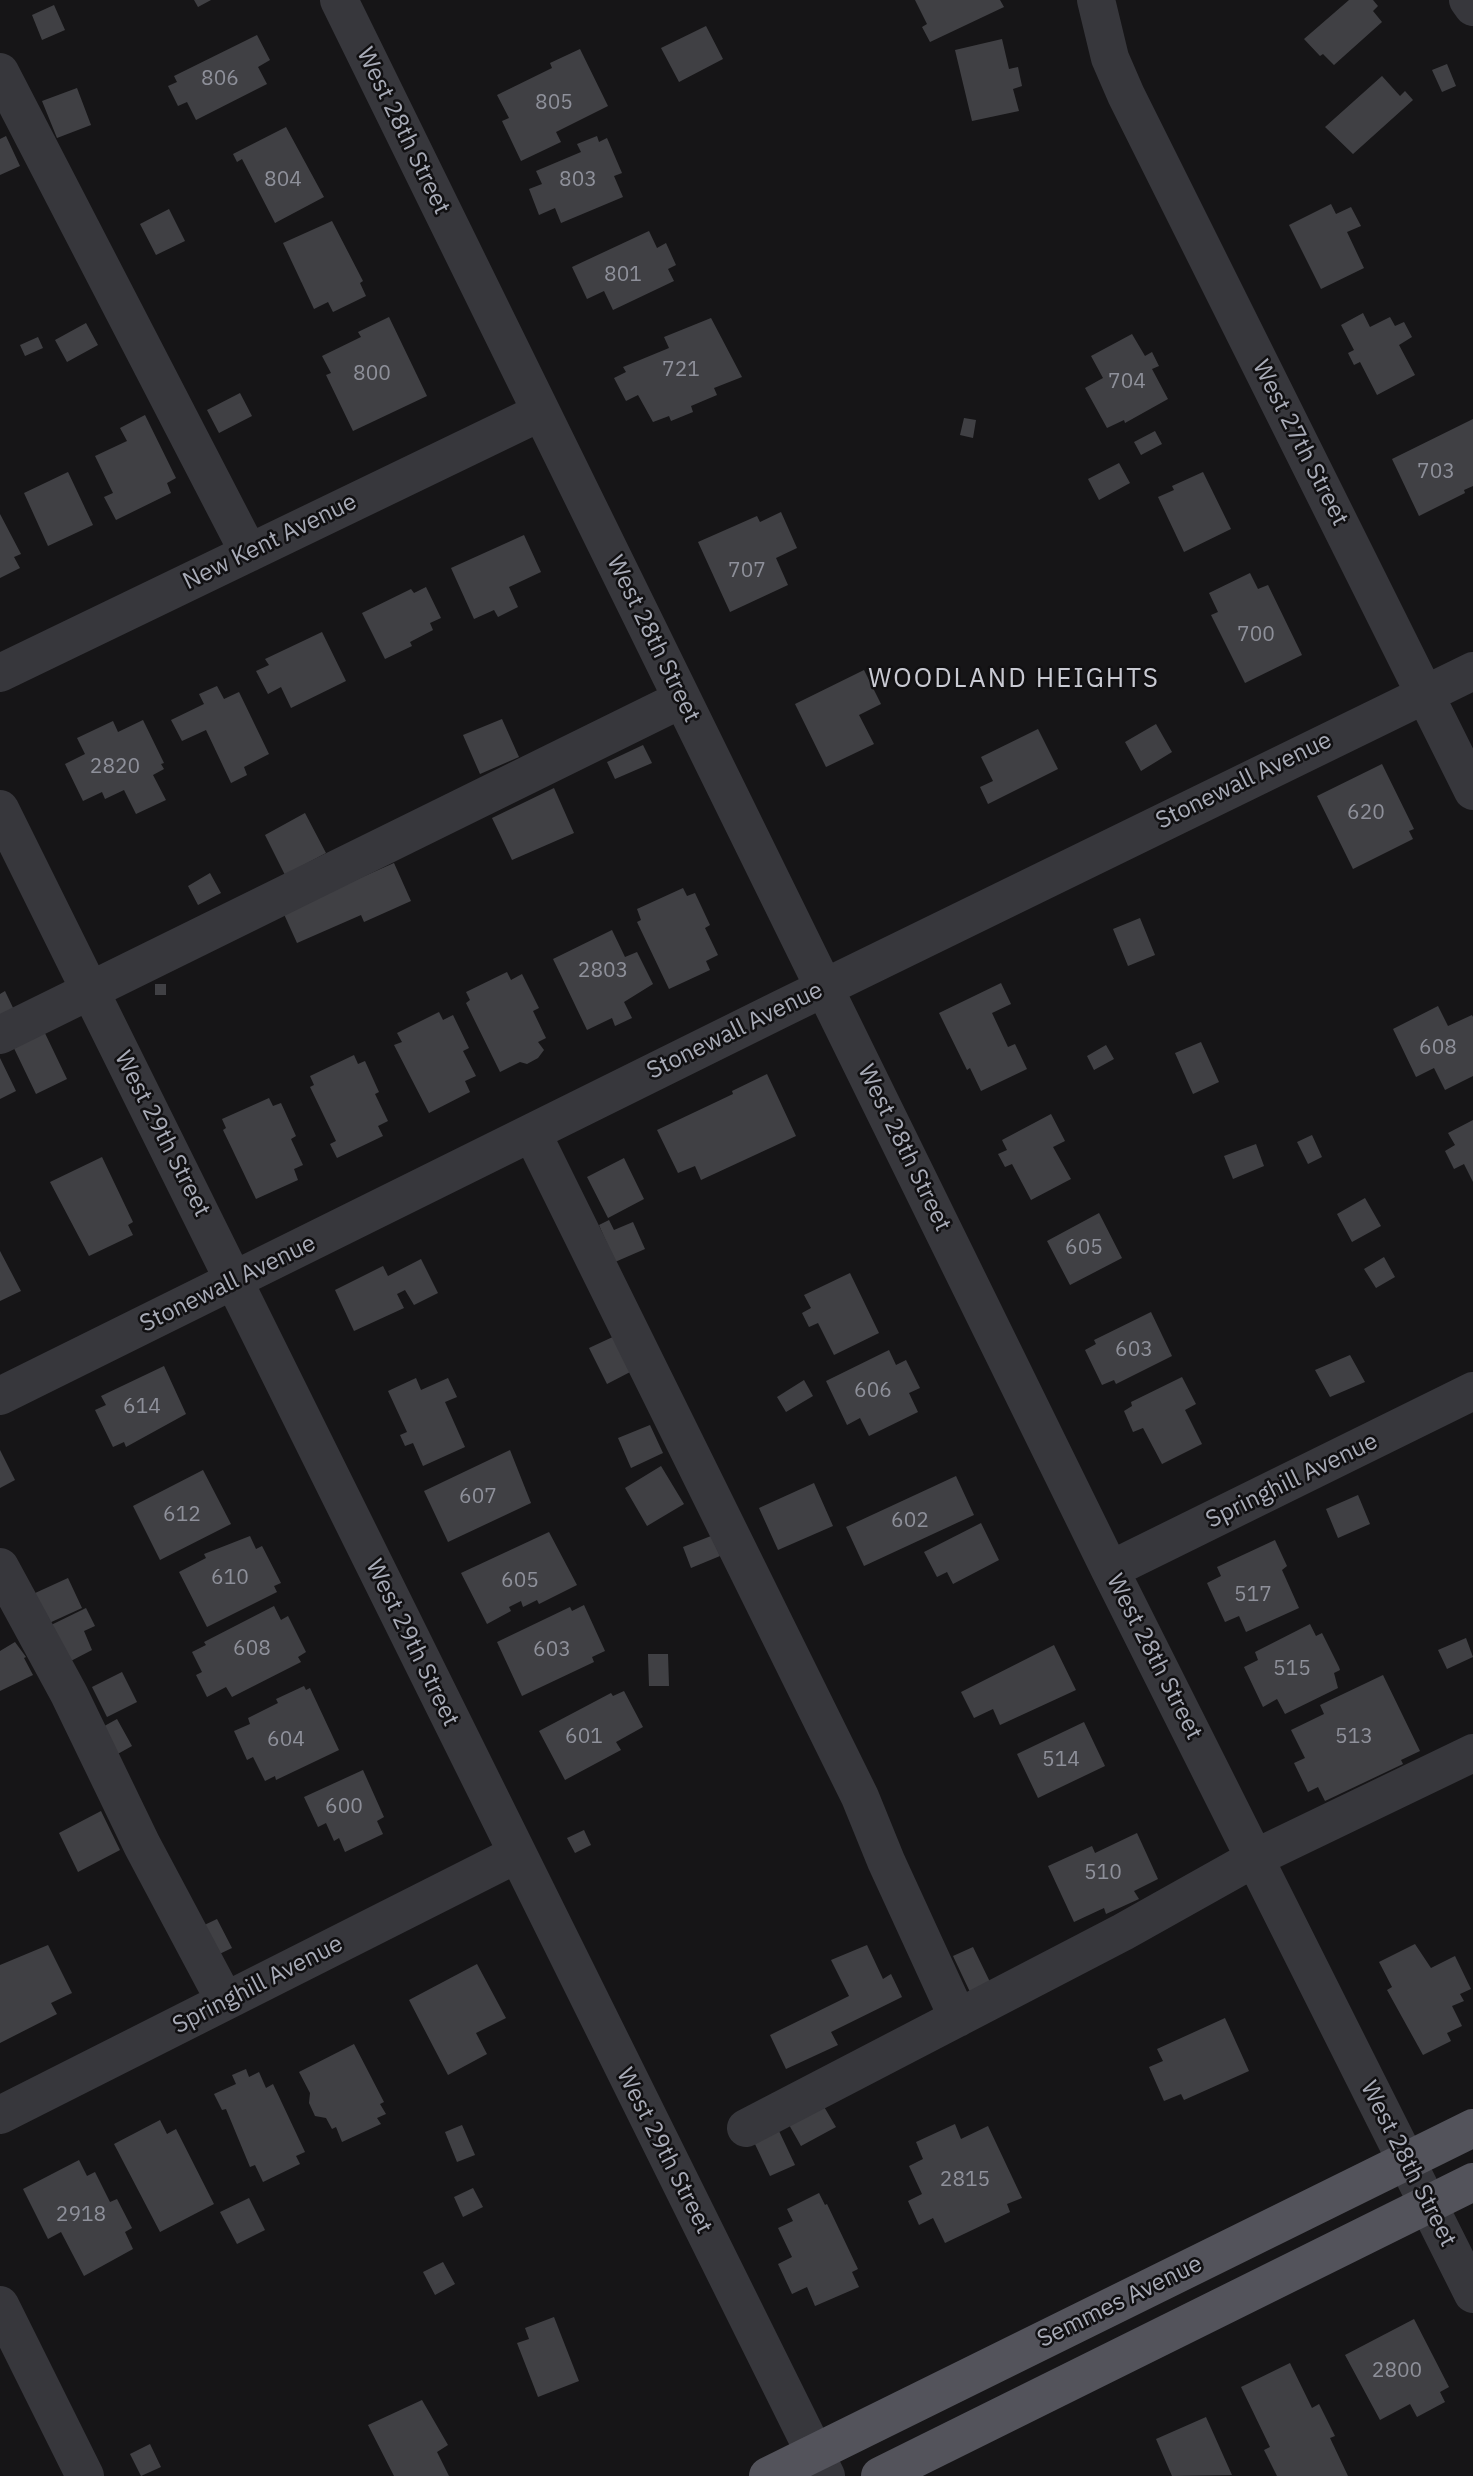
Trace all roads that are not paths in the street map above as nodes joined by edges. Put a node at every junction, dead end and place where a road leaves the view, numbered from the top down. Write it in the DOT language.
graph roads {
  1 [pos="338,0"];
  2 [pos="1096,0"];
  3 [pos="1468,0"];
  4 [pos="1473,8"];
  5 [pos="0,72"];
  6 [pos="541,412"];
  7 [pos="249,553"];
  8 [pos="1473,671"];
  9 [pos="0,673"];
  10 [pos="1425,693"];
  11 [pos="682,699"];
  12 [pos="1473,791"];
  13 [pos="0,809"];
  14 [pos="825,987"];
  15 [pos="89,990"];
  16 [pos="0,1035"];
  17 [pos="532,1133"];
  18 [pos="236,1280"];
  19 [pos="1473,1391"];
  20 [pos="0,1396"];
  21 [pos="0,1567"];
  22 [pos="1110,1570"];
  23 [pos="1473,1753"];
  24 [pos="515,1855"];
  25 [pos="1255,1858"];
  26 [pos="225,2001"];
  27 [pos="958,2018"];
  28 [pos="0,2115"];
  29 [pos="746,2128"];
  30 [pos="1473,2128"];
  31 [pos="1407,2161"];
  32 [pos="1473,2182"];
  33 [pos="1429,2204"];
  34 [pos="1473,2294"];
  35 [pos="0,2305"];
  36 [pos="820,2465"];
  37 [pos="85,2476"];
  38 [pos="768,2476"];
  39 [pos="880,2476"];
  1 -- 6 [label="street, West 28th Street"];
  2 -- 10 [label="street, West 27th Street"];
  3 -- 4 [label="street"];
  5 -- 7 [label="street"];
  6 -- 7 [label="street, New Kent Avenue"];
  6 -- 11 [label="street, West 28th Street"];
  7 -- 9 [label="street, New Kent Avenue"];
  8 -- 10 [label="street, Stonewall Avenue"];
  10 -- 12 [label="street, West 27th Street"];
  10 -- 14 [label="street, Stonewall Avenue"];
  11 -- 14 [label="street, West 28th Street"];
  11 -- 15 [label="street"];
  13 -- 15 [label="street, West 29th Street"];
  14 -- 17 [label="street, Stonewall Avenue"];
  14 -- 22 [label="street, West 28th Street"];
  15 -- 16 [label="street"];
  15 -- 18 [label="street, West 29th Street"];
  17 -- 18 [label="street, Stonewall Avenue"];
  17 -- 27 [label="street"];
  18 -- 20 [label="street, Stonewall Avenue"];
  18 -- 24 [label="street, West 29th Street"];
  19 -- 22 [label="street, Springhill Avenue"];
  21 -- 26 [label="street"];
  22 -- 25 [label="street, West 28th Street"];
  23 -- 25 [label="street"];
  24 -- 26 [label="street, Springhill Avenue"];
  24 -- 36 [label="street, West 29th Street"];
  25 -- 27 [label="street"];
  25 -- 31 [label="street, West 28th Street"];
  26 -- 28 [label="street, Springhill Avenue"];
  27 -- 29 [label="street"];
  30 -- 31 [label="main road, Semmes Avenue"];
  31 -- 33 [label="street, West 28th Street"];
  31 -- 36 [label="main road, Semmes Avenue"];
  32 -- 33 [label="main road, Semmes Avenue"];
  33 -- 34 [label="street, West 28th Street"];
  33 -- 39 [label="main road, Semmes Avenue"];
  35 -- 37 [label="street"];
  36 -- 38 [label="main road, Semmes Avenue"];
}
